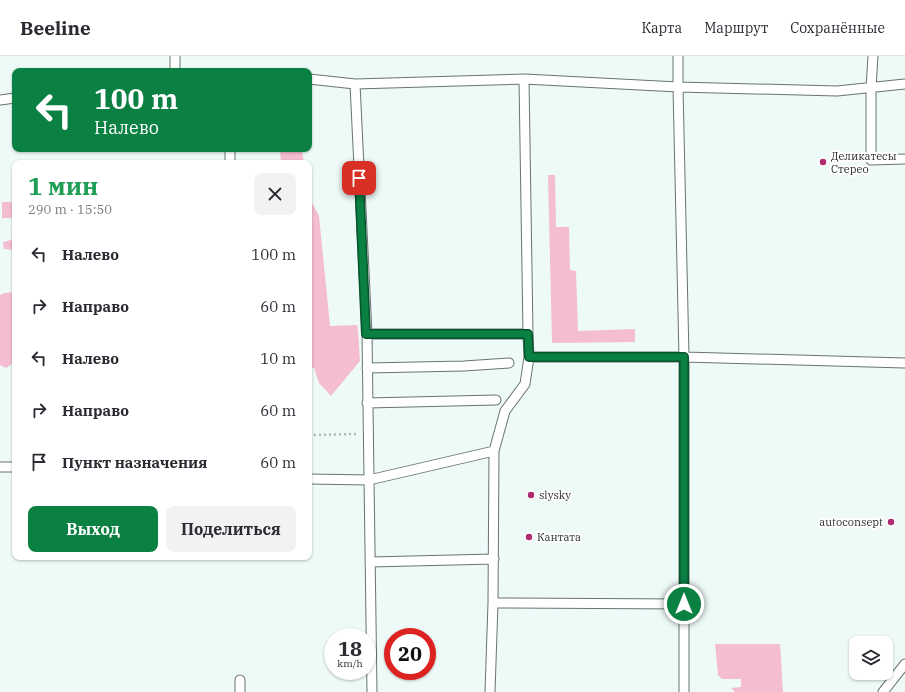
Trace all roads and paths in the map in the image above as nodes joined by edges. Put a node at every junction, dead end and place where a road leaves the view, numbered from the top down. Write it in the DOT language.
graph roads {
  1 [pos="175,56"];
  2 [pos="678,56"];
  3 [pos="873,56"];
  4 [pos="175,68"];
  5 [pos="524,79"];
  6 [pos="312,80"];
  7 [pos="355,84"];
  8 [pos="905,84"];
  9 [pos="678,87"];
  10 [pos="871,88"];
  11 [pos="12,98"];
  12 [pos="0,100"];
  13 [pos="905,160"];
  14 [pos="366,334"];
  15 [pos="528,334"];
  16 [pos="529,357"];
  17 [pos="684,357"];
  18 [pos="509,363"];
  19 [pos="905,363"];
  20 [pos="367,368"];
  21 [pos="496,400"];
  22 [pos="367,403"];
  23 [pos="368,434"];
  24 [pos="314,435"];
  25 [pos="494,451"];
  26 [pos="0,467"];
  27 [pos="12,467"];
  28 [pos="312,480"];
  29 [pos="369,480"];
  30 [pos="494,559"];
  31 [pos="370,562"];
  32 [pos="493,603"];
  33 [pos="684,604"];
  34 [pos="905,664"];
  35 [pos="240,680"];
  36 [pos="240,692"];
  37 [pos="372,692"];
  38 [pos="490,692"];
  39 [pos="684,692"];
  40 [pos="883,692"];
  1 -- 4 [label="lane"];
  2 -- 9 [label="lane"];
  3 -- 10 [label="lane"];
  5 -- 7 [label="lane"];
  5 -- 9 [label="lane"];
  5 -- 15 [label="lane"];
  6 -- 7 [label="lane"];
  7 -- 14 [label="lane"];
  8 -- 10 [label="lane"];
  9 -- 10 [label="lane"];
  9 -- 17 [label="lane"];
  10 -- 13 [label="lane"];
  11 -- 12 [label="lane"];
  14 -- 15 [label="lane"];
  14 -- 20 [label="lane"];
  15 -- 16 [label="lane"];
  16 -- 17 [label="lane"];
  16 -- 25 [label="lane"];
  17 -- 19 [label="lane"];
  17 -- 33 [label="lane"];
  18 -- 20 [label="lane"];
  20 -- 22 [label="lane"];
  21 -- 22 [label="lane"];
  22 -- 23 [label="lane"];
  23 -- 24 [label="path"];
  23 -- 29 [label="lane"];
  25 -- 29 [label="lane"];
  25 -- 30 [label="lane"];
  26 -- 27 [label="lane"];
  28 -- 29 [label="lane"];
  29 -- 31 [label="lane"];
  30 -- 31 [label="lane"];
  30 -- 32 [label="lane"];
  31 -- 37 [label="lane"];
  32 -- 33 [label="lane"];
  32 -- 38 [label="lane"];
  33 -- 39 [label="lane"];
  34 -- 40 [label="lane"];
  35 -- 36 [label="lane"];
}
